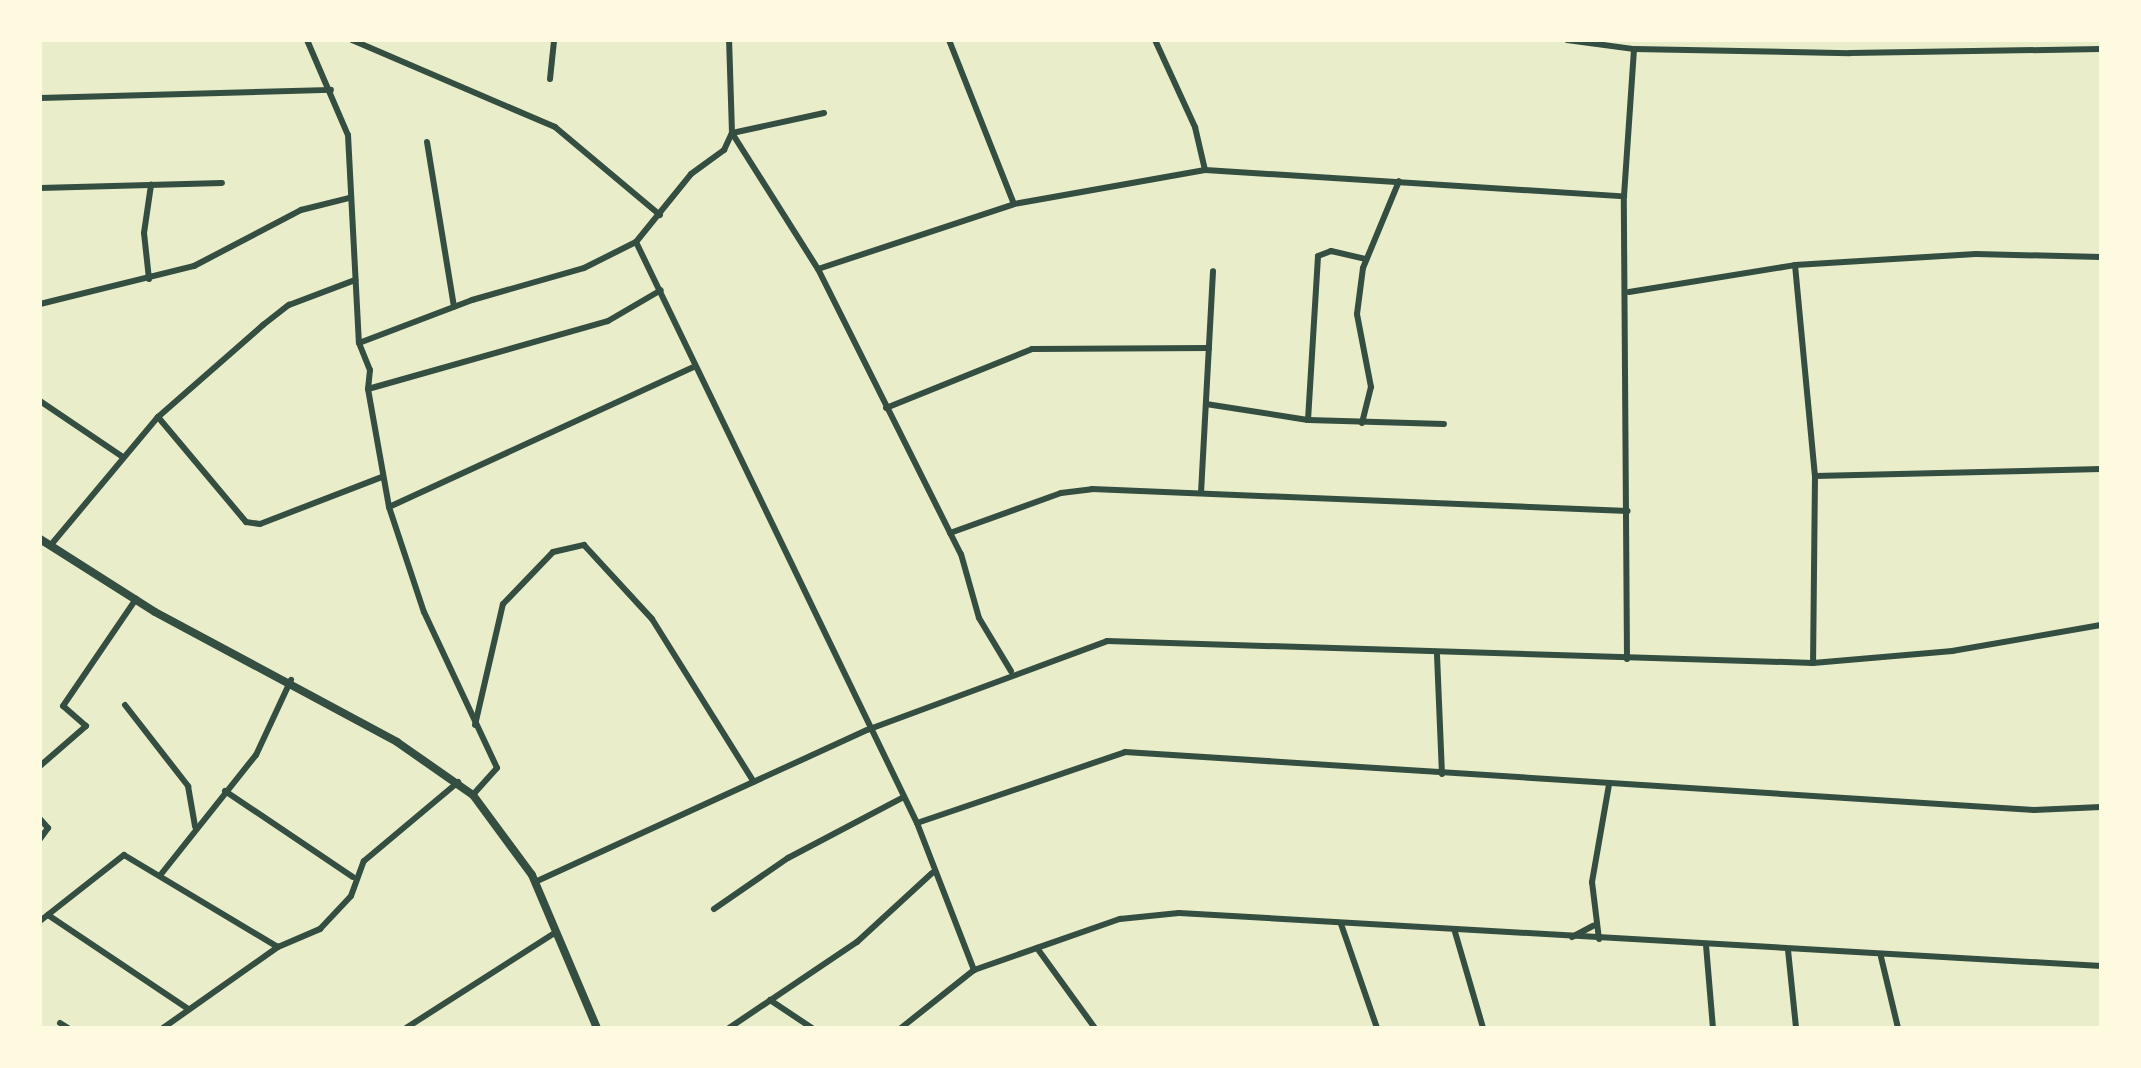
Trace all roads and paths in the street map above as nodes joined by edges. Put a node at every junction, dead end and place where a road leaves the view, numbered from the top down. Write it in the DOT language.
graph roads {
  1 [pos="307,40"];
  2 [pos="352,40"];
  3 [pos="554,40"];
  4 [pos="729,40"];
  5 [pos="949,40"];
  6 [pos="1155,40"];
  7 [pos="1567,40"];
  8 [pos="2079,40"];
  9 [pos="1634,48"];
  10 [pos="2078,50"];
  11 [pos="2101,50"];
  12 [pos="550,79"];
  13 [pos="331,90"];
  14 [pos="40,98"];
  15 [pos="824,113"];
  16 [pos="732,133"];
  17 [pos="427,142"];
  18 [pos="1206,170"];
  19 [pos="1399,181"];
  20 [pos="222,183"];
  21 [pos="151,185"];
  22 [pos="40,188"];
  23 [pos="1624,196"];
  24 [pos="349,198"];
  25 [pos="1014,204"];
  26 [pos="660,215"];
  27 [pos="636,242"];
  28 [pos="2101,257"];
  29 [pos="1365,260"];
  30 [pos="1795,265"];
  31 [pos="818,269"];
  32 [pos="1213,271"];
  33 [pos="150,279"];
  34 [pos="356,280"];
  35 [pos="661,290"];
  36 [pos="1629,292"];
  37 [pos="40,304"];
  38 [pos="454,307"];
  39 [pos="359,343"];
  40 [pos="1208,348"];
  41 [pos="695,366"];
  42 [pos="368,390"];
  43 [pos="40,401"];
  44 [pos="1206,404"];
  45 [pos="886,408"];
  46 [pos="158,417"];
  47 [pos="1308,420"];
  48 [pos="1362,423"];
  49 [pos="1444,424"];
  50 [pos="123,457"];
  51 [pos="2101,469"];
  52 [pos="1814,476"];
  53 [pos="382,477"];
  54 [pos="1201,493"];
  55 [pos="389,506"];
  56 [pos="1628,512"];
  57 [pos="950,532"];
  58 [pos="40,540"];
  59 [pos="50,546"];
  60 [pos="136,599"];
  61 [pos="2101,625"];
  62 [pos="1438,656"];
  63 [pos="1627,658"];
  64 [pos="1814,663"];
  65 [pos="1012,671"];
  66 [pos="291,680"];
  67 [pos="124,704"];
  68 [pos="474,726"];
  69 [pos="867,730"];
  70 [pos="40,766"];
  71 [pos="1442,774"];
  72 [pos="458,782"];
  73 [pos="754,782"];
  74 [pos="1609,785"];
  75 [pos="225,792"];
  76 [pos="473,795"];
  77 [pos="902,798"];
  78 [pos="2101,807"];
  79 [pos="40,819"];
  80 [pos="917,823"];
  81 [pos="196,827"];
  82 [pos="40,840"];
  83 [pos="162,873"];
  84 [pos="932,873"];
  85 [pos="353,878"];
  86 [pos="535,882"];
  87 [pos="714,909"];
  88 [pos="48,915"];
  89 [pos="40,920"];
  90 [pos="1341,924"];
  91 [pos="1593,926"];
  92 [pos="1456,932"];
  93 [pos="553,934"];
  94 [pos="1571,938"];
  95 [pos="1599,939"];
  96 [pos="1706,944"];
  97 [pos="278,947"];
  98 [pos="1037,948"];
  99 [pos="1788,950"];
  100 [pos="1881,956"];
  101 [pos="2101,966"];
  102 [pos="974,970"];
  103 [pos="770,1000"];
  104 [pos="187,1008"];
  105 [pos="60,1023"];
  106 [pos="68,1028"];
  107 [pos="163,1028"];
  108 [pos="406,1028"];
  109 [pos="596,1028"];
  110 [pos="729,1028"];
  111 [pos="812,1028"];
  112 [pos="902,1028"];
  113 [pos="1095,1028"];
  114 [pos="1377,1028"];
  115 [pos="1482,1028"];
  116 [pos="1713,1028"];
  117 [pos="1796,1028"];
  118 [pos="1898,1028"];
  1 -- 13 [label="street"];
  2 -- 26 [label="street"];
  3 -- 12 [label="street"];
  4 -- 16 [label="street"];
  5 -- 25 [label="street"];
  6 -- 18 [label="street"];
  7 -- 9 [label="street"];
  8 -- 10 [label="street"];
  9 -- 10 [label="street"];
  9 -- 23 [label="street"];
  10 -- 11 [label="street"];
  13 -- 14 [label="street"];
  13 -- 24 [label="street"];
  15 -- 16 [label="street"];
  16 -- 26 [label="street"];
  16 -- 31 [label="street"];
  17 -- 38 [label="street"];
  18 -- 19 [label="street"];
  18 -- 25 [label="street"];
  19 -- 23 [label="street"];
  19 -- 29 [label="street"];
  20 -- 21 [label="street"];
  21 -- 22 [label="street"];
  21 -- 33 [label="street"];
  23 -- 36 [label="street"];
  24 -- 33 [label="street"];
  24 -- 34 [label="street"];
  25 -- 31 [label="street"];
  26 -- 27 [label="street"];
  27 -- 35 [label="street"];
  27 -- 38 [label="street"];
  28 -- 30 [label="street"];
  29 -- 47 [label="street"];
  29 -- 48 [label="street"];
  30 -- 36 [label="street"];
  30 -- 52 [label="street"];
  31 -- 45 [label="street"];
  32 -- 40 [label="street"];
  33 -- 37 [label="street"];
  34 -- 39 [label="street"];
  34 -- 46 [label="street"];
  35 -- 41 [label="street"];
  35 -- 42 [label="street"];
  36 -- 56 [label="street"];
  38 -- 39 [label="street"];
  39 -- 42 [label="street"];
  40 -- 44 [label="street"];
  40 -- 45 [label="street"];
  41 -- 55 [label="street"];
  41 -- 69 [label="street"];
  42 -- 53 [label="street"];
  43 -- 50 [label="street"];
  44 -- 47 [label="street"];
  44 -- 54 [label="street"];
  45 -- 57 [label="street"];
  46 -- 50 [label="street"];
  46 -- 53 [label="street"];
  47 -- 48 [label="street"];
  48 -- 49 [label="street"];
  50 -- 59 [label="street"];
  51 -- 52 [label="street"];
  52 -- 64 [label="street"];
  53 -- 55 [label="street"];
  54 -- 56 [label="street"];
  54 -- 57 [label="street"];
  55 -- 68 [label="street"];
  56 -- 63 [label="street"];
  57 -- 65 [label="street"];
  58 -- 59 [label="street"];
  59 -- 60 [label="street"];
  60 -- 66 [label="street"];
  60 -- 70 [label="street"];
  61 -- 64 [label="street"];
  62 -- 63 [label="street"];
  62 -- 65 [label="street"];
  62 -- 71 [label="street"];
  63 -- 64 [label="street"];
  65 -- 69 [label="street"];
  66 -- 72 [label="street"];
  66 -- 75 [label="street"];
  67 -- 81 [label="street"];
  68 -- 73 [label="street"];
  68 -- 76 [label="street"];
  69 -- 73 [label="street"];
  69 -- 77 [label="street"];
  71 -- 74 [label="street"];
  71 -- 80 [label="street"];
  72 -- 76 [label="street"];
  72 -- 85 [label="street"];
  73 -- 86 [label="street"];
  74 -- 78 [label="street"];
  74 -- 91 [label="street"];
  75 -- 81 [label="street"];
  75 -- 85 [label="street"];
  76 -- 86 [label="street"];
  77 -- 80 [label="street"];
  77 -- 87 [label="street"];
  79 -- 82 [label="street"];
  80 -- 84 [label="street"];
  81 -- 83 [label="street"];
  83 -- 88 [label="street"];
  83 -- 97 [label="street"];
  84 -- 102 [label="street"];
  84 -- 103 [label="street"];
  85 -- 97 [label="street"];
  86 -- 93 [label="street"];
  88 -- 89 [label="street"];
  88 -- 104 [label="street"];
  90 -- 92 [label="street"];
  90 -- 98 [label="street"];
  90 -- 114 [label="street"];
  91 -- 94 [label="street"];
  91 -- 95 [label="street"];
  92 -- 94 [label="street"];
  92 -- 115 [label="street"];
  93 -- 108 [label="street"];
  93 -- 109 [label="street"];
  94 -- 95 [label="street"];
  95 -- 96 [label="street"];
  96 -- 99 [label="street"];
  96 -- 116 [label="street"];
  97 -- 104 [label="street"];
  98 -- 102 [label="street"];
  98 -- 113 [label="street"];
  99 -- 100 [label="street"];
  99 -- 117 [label="street"];
  100 -- 101 [label="street"];
  100 -- 118 [label="street"];
  102 -- 112 [label="street"];
  103 -- 110 [label="street"];
  103 -- 111 [label="street"];
  104 -- 107 [label="street"];
  105 -- 106 [label="street"];
}
